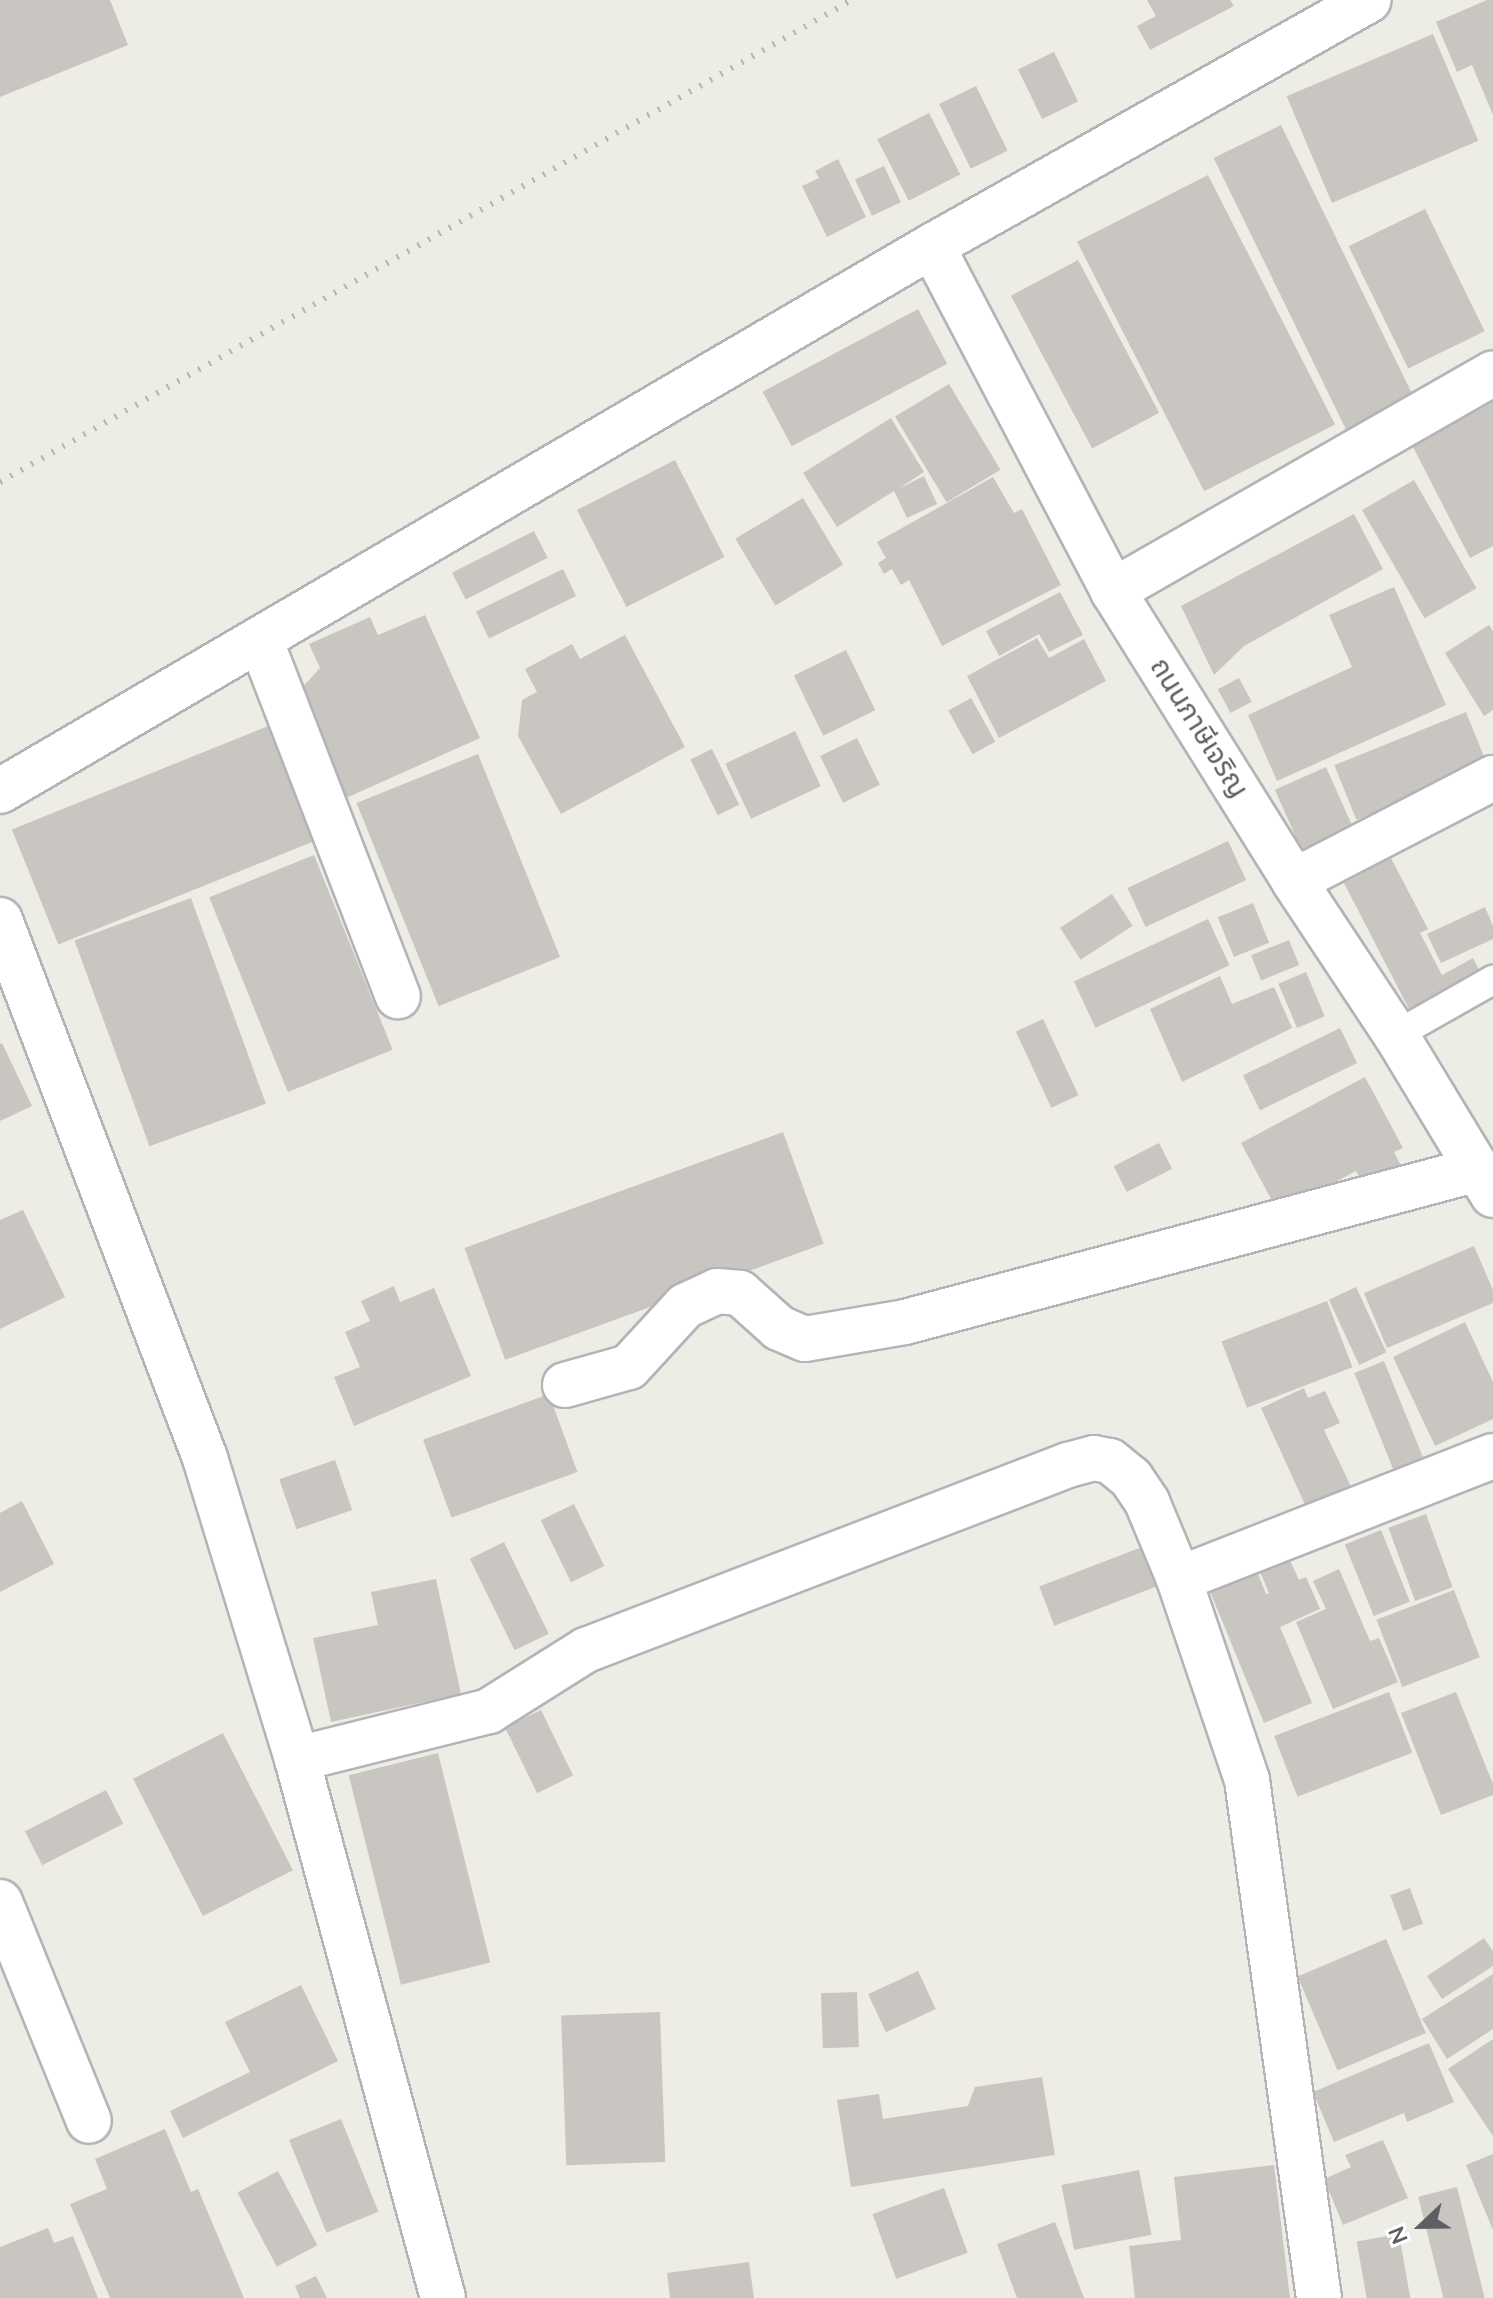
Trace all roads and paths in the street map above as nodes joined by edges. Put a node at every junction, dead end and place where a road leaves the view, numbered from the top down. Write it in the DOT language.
graph roads {
  1 [pos="1369,0"];
  2 [pos="932,246"];
  3 [pos="1493,373"];
  4 [pos="1113,591"];
  5 [pos="260,639"];
  6 [pos="1493,778"];
  7 [pos="0,791"];
  8 [pos="1294,881"];
  9 [pos="0,920"];
  10 [pos="1493,980"];
  11 [pos="398,996"];
  12 [pos="1396,1035"];
  13 [pos="1485,1182"];
  14 [pos="565,1385"];
  15 [pos="1493,1456"];
  16 [pos="1179,1579"];
  17 [pos="297,1759"];
  18 [pos="0,1902"];
  19 [pos="89,2121"];
  20 [pos="443,2298"];
  21 [pos="1319,2298"];
  1 -- 2 [label="street"];
  2 -- 4 [label="street, ถนนภาษีเจริญ"];
  2 -- 5 [label="street"];
  3 -- 4 [label="street"];
  4 -- 8 [label="street, ถนนภาษีเจริญ"];
  5 -- 7 [label="street"];
  5 -- 11 [label="street"];
  6 -- 8 [label="street"];
  8 -- 12 [label="street, ถนนภาษีเจริญ"];
  9 -- 17 [label="street"];
  10 -- 12 [label="lane"];
  12 -- 13 [label="street, ถนนภาษีเจริญ"];
  13 -- 14 [label="street"];
  15 -- 16 [label="street"];
  16 -- 17 [label="street"];
  16 -- 21 [label="street"];
  17 -- 20 [label="street"];
  18 -- 19 [label="street"];
}
